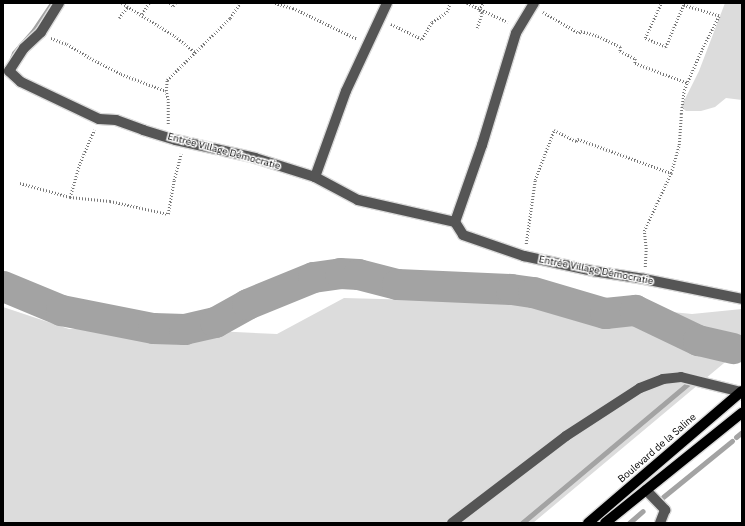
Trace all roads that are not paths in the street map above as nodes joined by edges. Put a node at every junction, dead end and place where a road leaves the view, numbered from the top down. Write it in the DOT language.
graph roads {
  1 [pos="59,3"];
  2 [pos="387,3"];
  3 [pos="533,4"];
  4 [pos="6,71"];
  5 [pos="315,177"];
  6 [pos="455,222"];
  7 [pos="742,299"];
  8 [pos="741,392"];
  9 [pos="742,413"];
  10 [pos="646,490"];
  11 [pos="452,523"];
  12 [pos="588,523"];
  13 [pos="605,523"];
  14 [pos="660,523"];
  1 -- 4 [label="street"];
  2 -- 5 [label="street"];
  3 -- 6 [label="street"];
  4 -- 5 [label="street, Entrée Village Démocratie"];
  5 -- 6 [label="street, Entrée Village Démocratie"];
  6 -- 7 [label="street, Entrée Village Démocratie"];
  8 -- 11 [label="street"];
  8 -- 12 [label="main road, Boulevard de la Saline"];
  9 -- 10 [label="main road"];
  10 -- 13 [label="main road"];
  10 -- 14 [label="street"];
}
